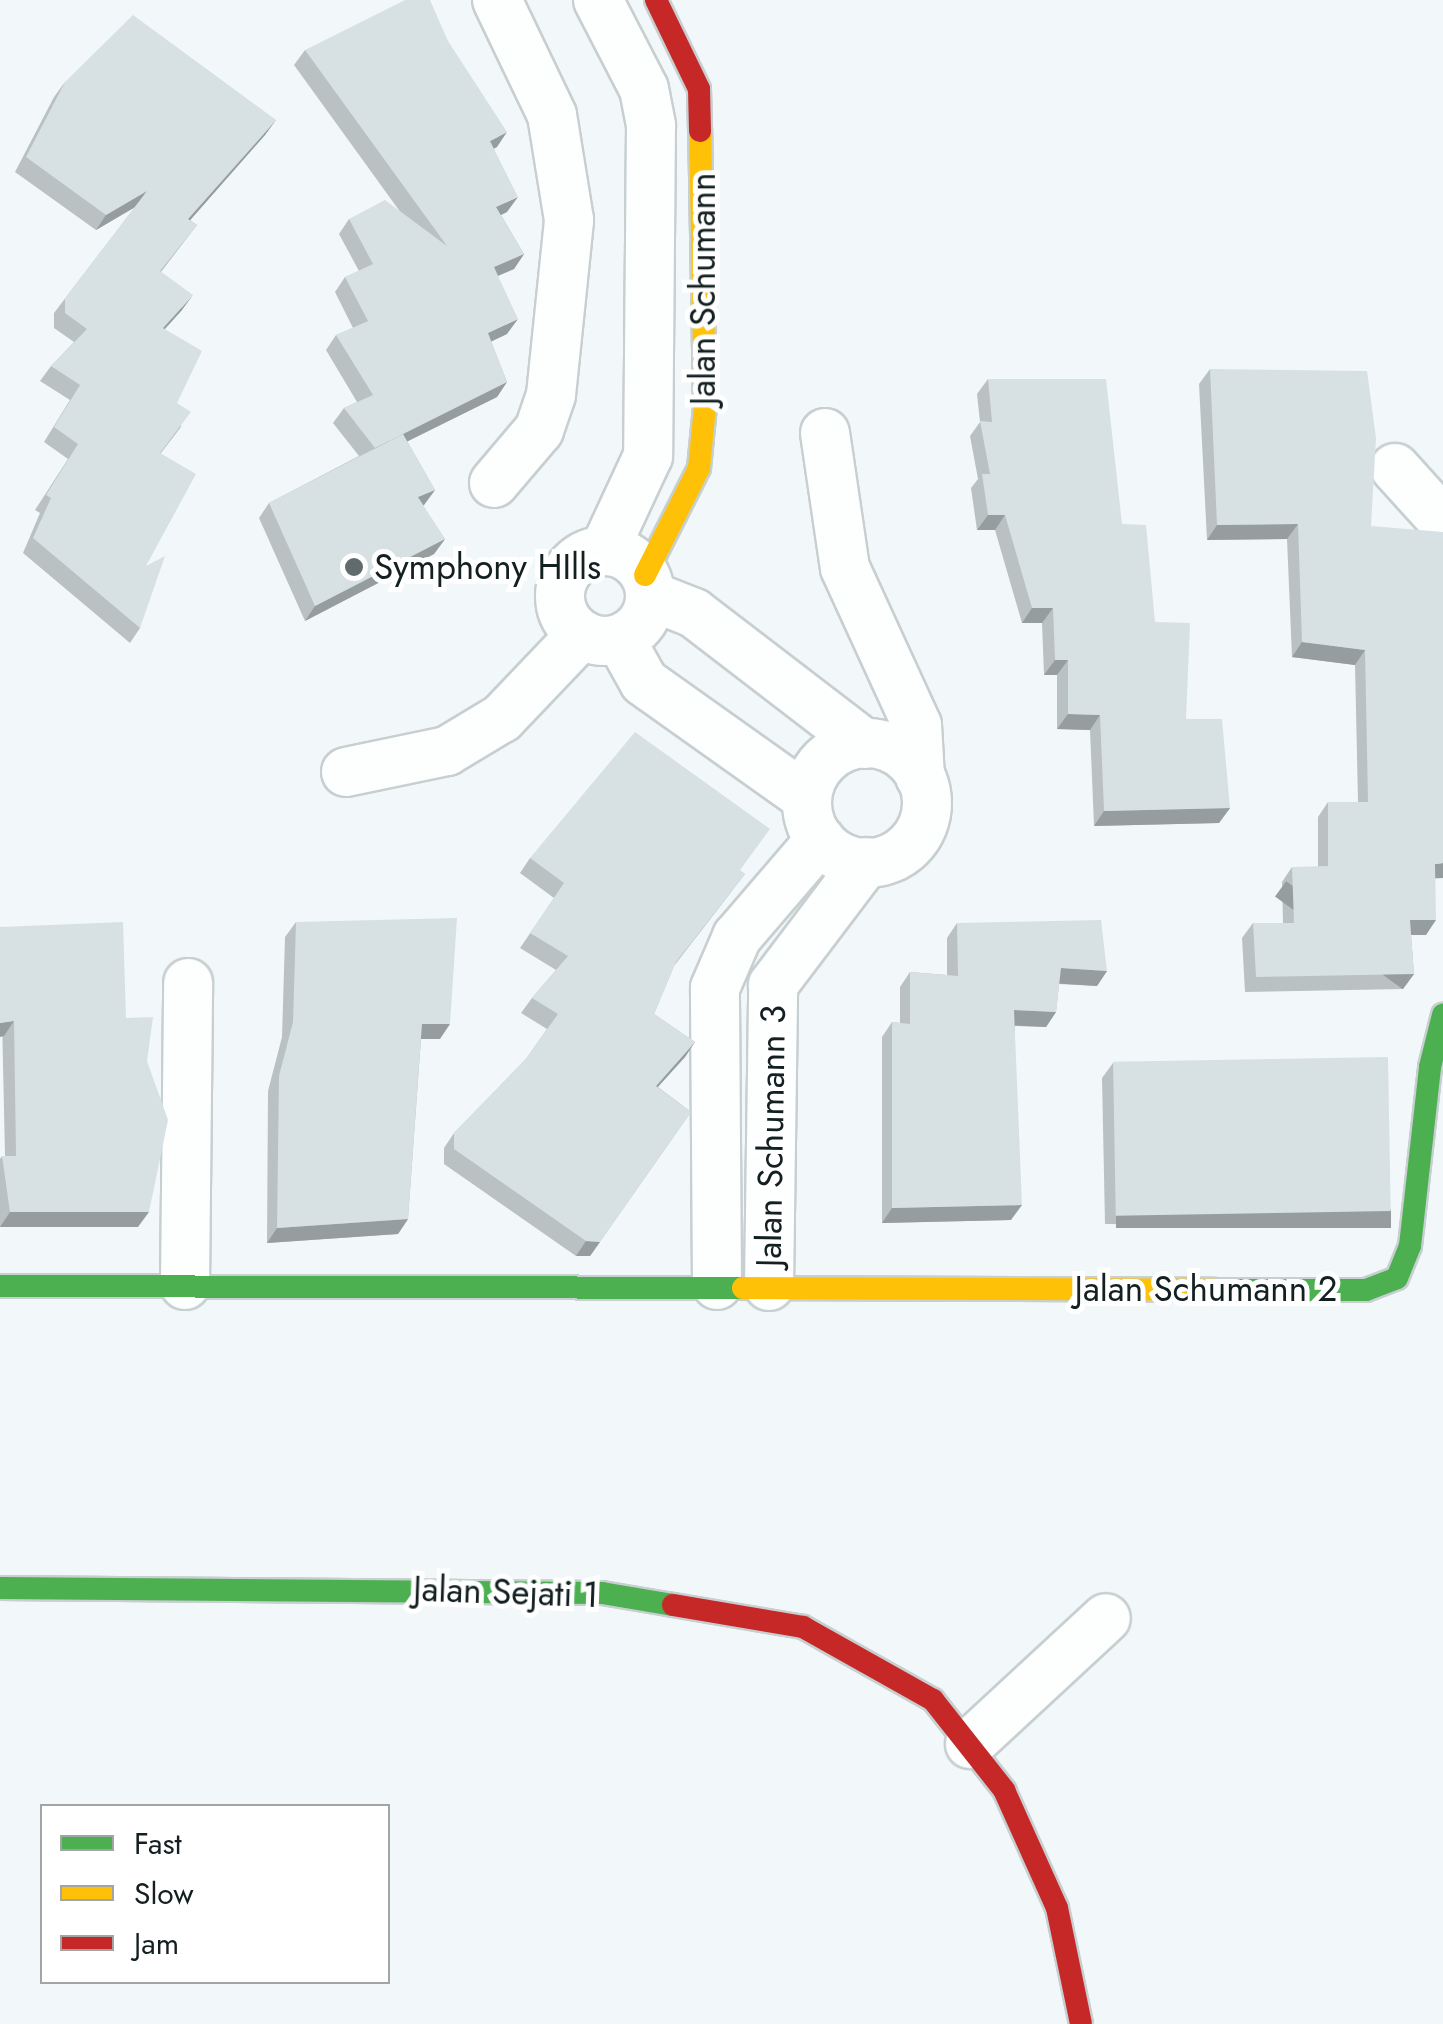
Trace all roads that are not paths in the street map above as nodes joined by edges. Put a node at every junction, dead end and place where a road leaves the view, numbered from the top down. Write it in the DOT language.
graph roads {
  1 [pos="497,0"];
  2 [pos="598,0"];
  3 [pos="656,0"];
  4 [pos="825,432"];
  5 [pos="1395,468"];
  6 [pos="494,483"];
  7 [pos="1443,521"];
  8 [pos="604,551"];
  9 [pos="648,585"];
  10 [pos="600,637"];
  11 [pos="865,744"];
  12 [pos="346,772"];
  13 [pos="920,777"];
  14 [pos="813,818"];
  15 [pos="866,862"];
  16 [pos="188,983"];
  17 [pos="773,985"];
  18 [pos="714,988"];
  19 [pos="1443,1014"];
  20 [pos="0,1286"];
  21 [pos="185,1286"];
  22 [pos="743,1286"];
  23 [pos="0,1588"];
  24 [pos="1106,1618"];
  25 [pos="970,1744"];
  26 [pos="1081,2024"];
  1 -- 6 [label="street"];
  2 -- 8 [label="street, Jalan Schumann"];
  3 -- 9 [label="street, Jalan Schumann"];
  4 -- 13 [label="street"];
  5 -- 7 [label="street"];
  8 -- 9 [label="street"];
  8 -- 10 [label="street"];
  9 -- 10 [label="street, Jalan Schumann"];
  9 -- 11 [label="street"];
  10 -- 12 [label="street, Jalan Schumann"];
  10 -- 14 [label="street"];
  11 -- 13 [label="street"];
  11 -- 14 [label="street"];
  13 -- 15 [label="street"];
  14 -- 15 [label="street"];
  14 -- 18 [label="street, Jalan Schumann 3"];
  15 -- 17 [label="street, Jalan Schumann 3"];
  16 -- 21 [label="street"];
  17 -- 18 [label="street, Jalan Schumann 3"];
  17 -- 22 [label="street, Jalan Schumann 3"];
  18 -- 22 [label="street, Jalan Schumann 3"];
  19 -- 22 [label="street, Jalan Schumann 2"];
  20 -- 21 [label="street"];
  21 -- 22 [label="street"];
  23 -- 25 [label="street, Jalan Sejati 1"];
  24 -- 25 [label="street"];
  25 -- 26 [label="street, Jalan Sejati 1"];
}
